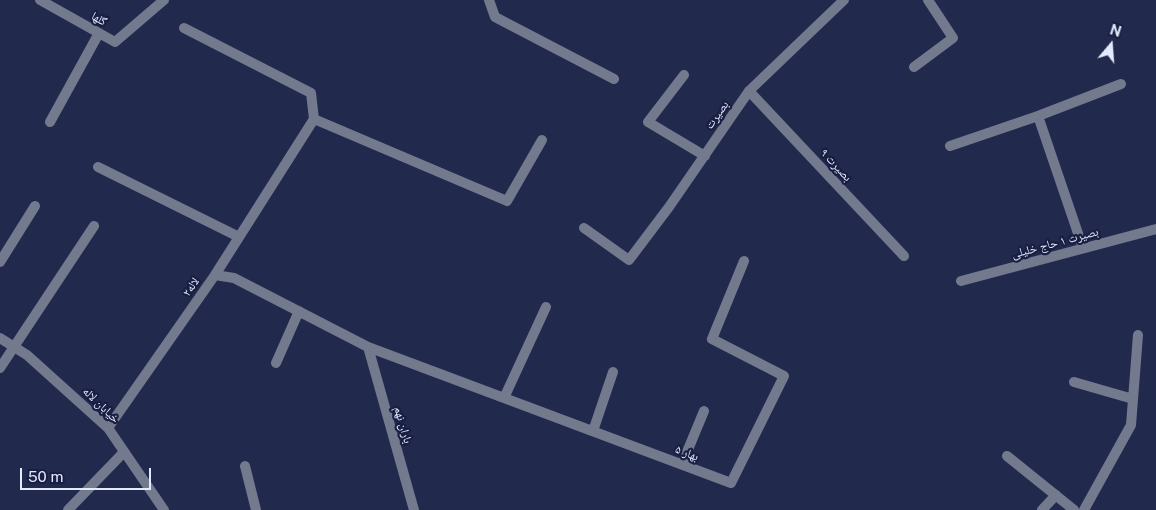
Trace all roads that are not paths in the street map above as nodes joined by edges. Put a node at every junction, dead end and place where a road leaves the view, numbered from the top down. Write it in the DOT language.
graph roads {
  1 [pos="40,0"];
  2 [pos="164,0"];
  3 [pos="489,0"];
  4 [pos="843,0"];
  5 [pos="928,0"];
  6 [pos="184,28"];
  7 [pos="99,33"];
  8 [pos="914,68"];
  9 [pos="684,75"];
  10 [pos="614,78"];
  11 [pos="1121,84"];
  12 [pos="749,91"];
  13 [pos="1038,116"];
  14 [pos="314,119"];
  15 [pos="50,122"];
  16 [pos="542,140"];
  17 [pos="950,146"];
  18 [pos="705,156"];
  19 [pos="98,167"];
  20 [pos="35,206"];
  21 [pos="94,226"];
  22 [pos="584,228"];
  23 [pos="1156,229"];
  24 [pos="239,236"];
  25 [pos="1083,248"];
  26 [pos="904,256"];
  27 [pos="744,261"];
  28 [pos="0,262"];
  29 [pos="215,276"];
  30 [pos="961,281"];
  31 [pos="546,307"];
  32 [pos="299,311"];
  33 [pos="1138,335"];
  34 [pos="0,338"];
  35 [pos="15,347"];
  36 [pos="368,347"];
  37 [pos="276,363"];
  38 [pos="0,368"];
  39 [pos="612,372"];
  40 [pos="1074,382"];
  41 [pos="504,398"];
  42 [pos="1133,398"];
  43 [pos="704,411"];
  44 [pos="108,428"];
  45 [pos="593,431"];
  46 [pos="124,452"];
  47 [pos="1007,456"];
  48 [pos="682,464"];
  49 [pos="244,466"];
  50 [pos="1056,495"];
  51 [pos="68,510"];
  52 [pos="164,510"];
  53 [pos="256,510"];
  54 [pos="414,510"];
  55 [pos="1042,510"];
  56 [pos="1074,510"];
  57 [pos="1084,510"];
  1 -- 7 [label="street, گلها"];
  2 -- 7 [label="street, گلها"];
  3 -- 10 [label="street"];
  4 -- 12 [label="street, بصیرت"];
  5 -- 8 [label="street"];
  6 -- 14 [label="street"];
  7 -- 15 [label="street"];
  9 -- 18 [label="street"];
  11 -- 13 [label="street"];
  12 -- 18 [label="street, بصیرت"];
  12 -- 26 [label="street, بصیرت ۹"];
  13 -- 17 [label="street"];
  13 -- 25 [label="street"];
  14 -- 16 [label="street"];
  14 -- 24 [label="street"];
  18 -- 22 [label="street, بصیرت"];
  19 -- 24 [label="street"];
  20 -- 28 [label="street"];
  21 -- 35 [label="street"];
  23 -- 25 [label="street, بصیرت ۱ حاج خلیلی"];
  24 -- 29 [label="street"];
  25 -- 30 [label="street, بصیرت ۱ حاج خلیلی"];
  27 -- 48 [label="street, بهار ۵"];
  29 -- 32 [label="street, لاله۲"];
  29 -- 44 [label="street, لاله۲"];
  31 -- 41 [label="street"];
  32 -- 36 [label="street, لاله۲"];
  32 -- 37 [label="street"];
  33 -- 42 [label="street"];
  34 -- 35 [label="street, خیابان لاله"];
  35 -- 38 [label="street"];
  35 -- 44 [label="street, خیابان لاله"];
  36 -- 41 [label="street, بهار ۵"];
  36 -- 54 [label="street, باران نهم"];
  39 -- 45 [label="street"];
  40 -- 42 [label="street"];
  41 -- 45 [label="street, بهار ۵"];
  42 -- 57 [label="street"];
  43 -- 48 [label="street"];
  44 -- 46 [label="street, خیابان لاله"];
  45 -- 48 [label="street, بهار ۵"];
  46 -- 51 [label="street"];
  46 -- 52 [label="street, خیابان لاله"];
  47 -- 50 [label="street"];
  49 -- 53 [label="street"];
  50 -- 55 [label="street"];
  50 -- 56 [label="street"];
}
